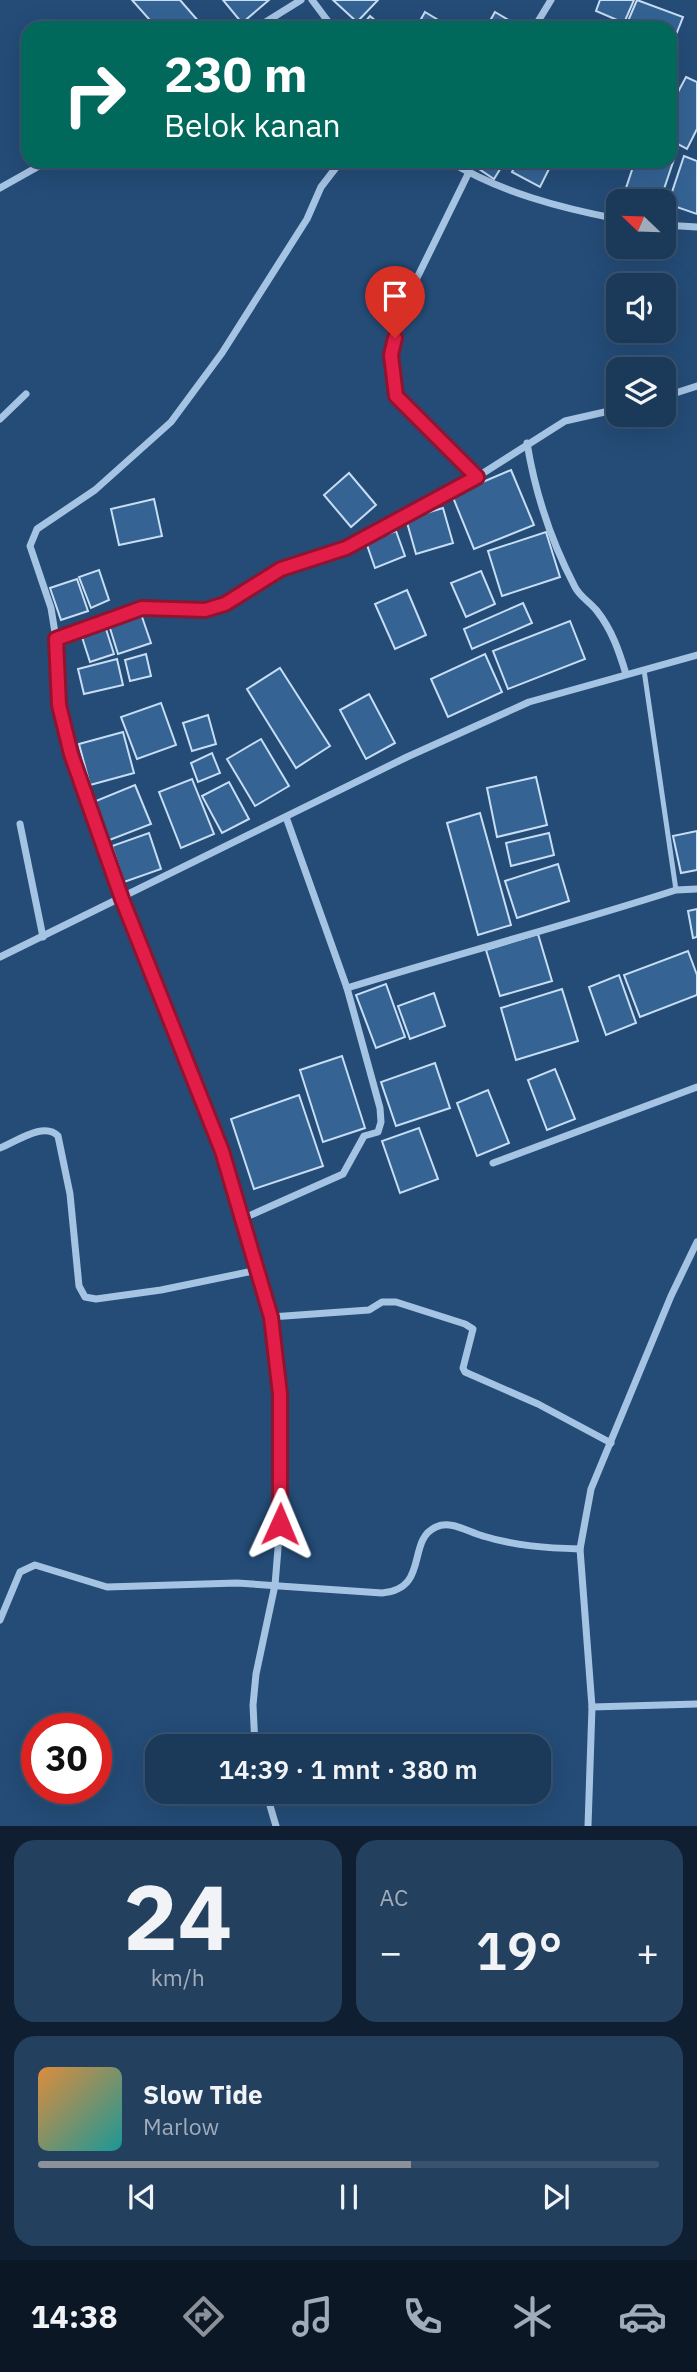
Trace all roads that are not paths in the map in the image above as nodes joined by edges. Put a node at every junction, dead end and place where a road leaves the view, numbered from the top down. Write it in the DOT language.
graph roads {
  1 [pos="301,0"];
  2 [pos="312,0"];
  3 [pos="551,0"];
  4 [pos="267,21"];
  5 [pos="328,21"];
  6 [pos="538,21"];
  7 [pos="36,168"];
  8 [pos="336,168"];
  9 [pos="462,168"];
  10 [pos="469,172"];
  11 [pos="0,188"];
  12 [pos="606,217"];
  13 [pos="676,226"];
  14 [pos="697,227"];
  15 [pos="697,386"];
  16 [pos="676,393"];
  17 [pos="26,394"];
  18 [pos="606,412"];
  19 [pos="0,419"];
  20 [pos="527,443"];
  21 [pos="477,477"];
  22 [pos="56,639"];
  23 [pos="697,654"];
  24 [pos="644,670"];
  25 [pos="626,674"];
  26 [pos="286,817"];
  27 [pos="20,824"];
  28 [pos="697,889"];
  29 [pos="676,890"];
  30 [pos="122,899"];
  31 [pos="43,937"];
  32 [pos="0,957"];
  33 [pos="347,988"];
  34 [pos="697,1087"];
  35 [pos="0,1148"];
  36 [pos="493,1163"];
  37 [pos="242,1219"];
  38 [pos="697,1242"];
  39 [pos="258,1270"];
  40 [pos="271,1317"];
  41 [pos="611,1443"];
  42 [pos="580,1549"];
  43 [pos="275,1584"];
  44 [pos="0,1620"];
  45 [pos="697,1704"];
  46 [pos="592,1707"];
  47 [pos="254,1734"];
  48 [pos="270,1804"];
  49 [pos="276,1826"];
  50 [pos="588,1826"];
  1 -- 4 [label="street"];
  2 -- 5 [label="street"];
  3 -- 6 [label="street"];
  7 -- 11 [label="street"];
  8 -- 22 [label="street"];
  9 -- 10 [label="street"];
  10 -- 12 [label="street"];
  10 -- 21 [label="street"];
  13 -- 14 [label="street"];
  15 -- 16 [label="street"];
  17 -- 19 [label="street"];
  18 -- 20 [label="street"];
  20 -- 21 [label="street"];
  20 -- 25 [label="street"];
  21 -- 22 [label="street"];
  22 -- 30 [label="street"];
  23 -- 24 [label="street"];
  24 -- 25 [label="street"];
  24 -- 29 [label="lane"];
  25 -- 26 [label="street"];
  26 -- 30 [label="street"];
  26 -- 33 [label="street"];
  27 -- 31 [label="street"];
  28 -- 29 [label="street"];
  29 -- 33 [label="street"];
  30 -- 31 [label="street"];
  30 -- 37 [label="street"];
  31 -- 32 [label="street"];
  33 -- 37 [label="street"];
  34 -- 36 [label="street"];
  35 -- 39 [label="street"];
  37 -- 39 [label="street"];
  38 -- 41 [label="street"];
  39 -- 40 [label="street"];
  40 -- 41 [label="street"];
  40 -- 43 [label="street"];
  41 -- 42 [label="street"];
  42 -- 43 [label="street"];
  42 -- 46 [label="street"];
  43 -- 44 [label="street"];
  43 -- 47 [label="street"];
  45 -- 46 [label="street"];
  46 -- 50 [label="street"];
  48 -- 49 [label="street"];
}
